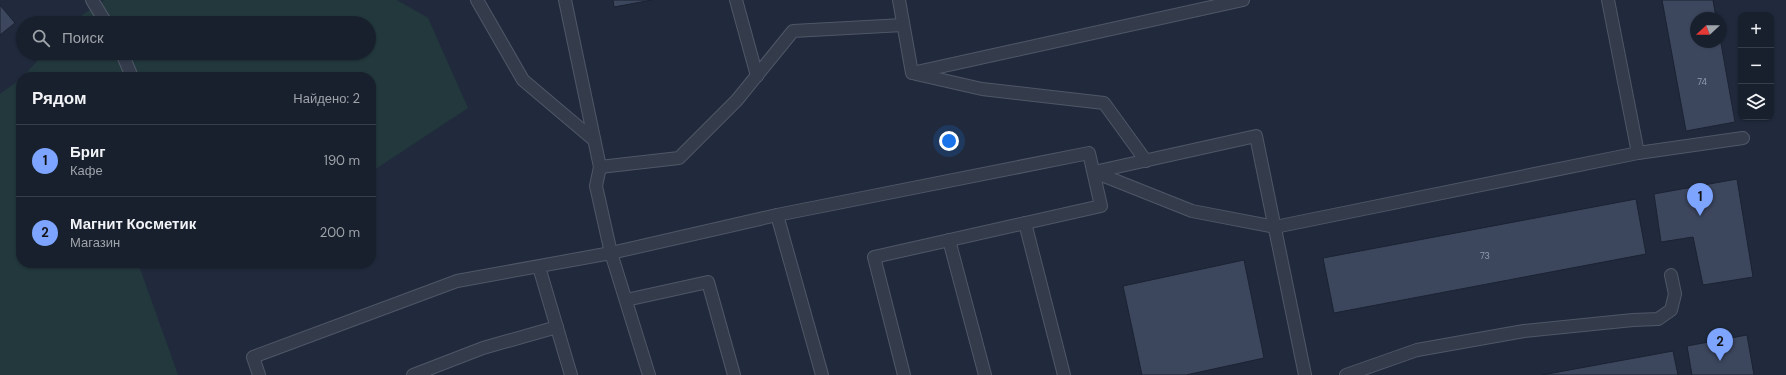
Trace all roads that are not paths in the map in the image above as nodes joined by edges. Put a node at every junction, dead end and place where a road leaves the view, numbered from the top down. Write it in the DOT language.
graph roads {
  1 [pos="92,0"];
  2 [pos="477,0"];
  3 [pos="565,0"];
  4 [pos="736,0"];
  5 [pos="899,0"];
  6 [pos="1243,0"];
  7 [pos="1608,0"];
  8 [pos="102,16"];
  9 [pos="903,25"];
  10 [pos="125,60"];
  11 [pos="130,72"];
  12 [pos="912,73"];
  13 [pos="756,76"];
  14 [pos="1744,138"];
  15 [pos="594,140"];
  16 [pos="1638,153"];
  17 [pos="1146,161"];
  18 [pos="600,167"];
  19 [pos="1094,172"];
  20 [pos="777,215"];
  21 [pos="1025,223"];
  22 [pos="1275,228"];
  23 [pos="949,240"];
  24 [pos="611,253"];
  25 [pos="539,267"];
  26 [pos="1671,275"];
  27 [pos="626,300"];
  28 [pos="557,327"];
  29 [pos="259,375"];
  30 [pos="413,375"];
  31 [pos="571,375"];
  32 [pos="649,375"];
  33 [pos="734,375"];
  34 [pos="822,375"];
  35 [pos="904,375"];
  36 [pos="985,375"];
  37 [pos="1064,375"];
  38 [pos="1305,375"];
  39 [pos="1346,375"];
  1 -- 8 [label="lane"];
  2 -- 15 [label="lane"];
  3 -- 15 [label="lane"];
  4 -- 13 [label="lane"];
  5 -- 9 [label="lane"];
  6 -- 12 [label="lane"];
  7 -- 16 [label="lane"];
  9 -- 12 [label="lane"];
  9 -- 13 [label="lane"];
  10 -- 11 [label="lane"];
  12 -- 17 [label="lane"];
  13 -- 18 [label="lane"];
  14 -- 16 [label="lane"];
  15 -- 18 [label="lane"];
  16 -- 22 [label="lane"];
  17 -- 19 [label="lane"];
  17 -- 22 [label="lane"];
  18 -- 24 [label="lane"];
  19 -- 20 [label="lane"];
  19 -- 21 [label="lane"];
  19 -- 22 [label="lane"];
  20 -- 24 [label="lane"];
  20 -- 34 [label="lane"];
  21 -- 23 [label="lane"];
  21 -- 37 [label="lane"];
  22 -- 38 [label="lane"];
  23 -- 35 [label="lane"];
  23 -- 36 [label="lane"];
  24 -- 25 [label="lane"];
  24 -- 27 [label="lane"];
  25 -- 28 [label="lane"];
  25 -- 29 [label="lane"];
  26 -- 39 [label="lane"];
  27 -- 32 [label="lane"];
  27 -- 33 [label="lane"];
  28 -- 30 [label="lane"];
  28 -- 31 [label="lane"];
}
